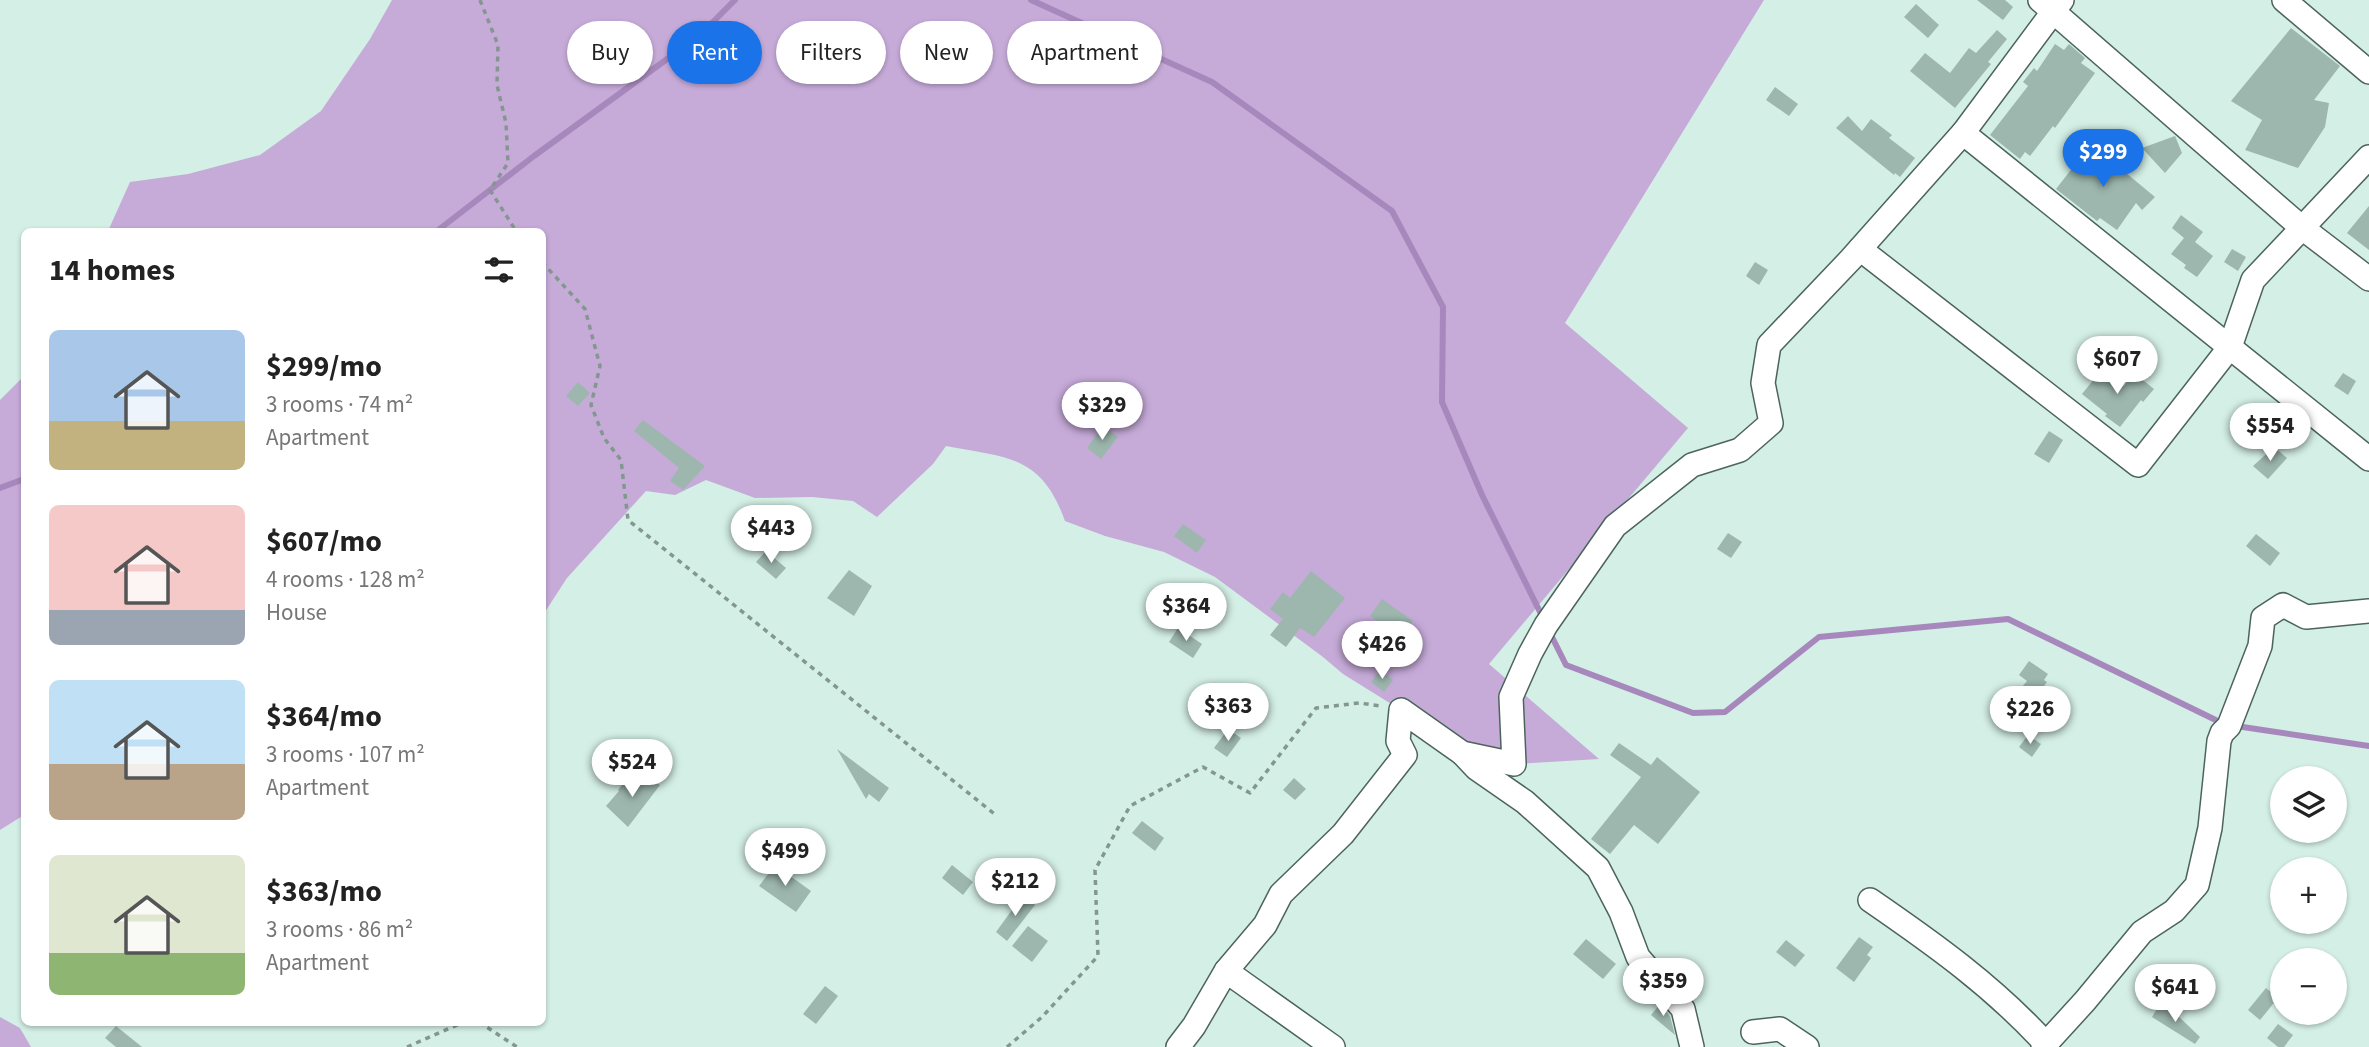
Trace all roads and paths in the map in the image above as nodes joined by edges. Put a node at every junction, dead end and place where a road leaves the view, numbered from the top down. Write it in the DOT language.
graph roads {
  1 [pos="480,0"];
  2 [pos="2284,0"];
  3 [pos="2051,3"];
  4 [pos="2369,72"];
  5 [pos="1963,133"];
  6 [pos="2369,158"];
  7 [pos="2301,227"];
  8 [pos="514,228"];
  9 [pos="1860,249"];
  10 [pos="546,266"];
  11 [pos="2369,279"];
  12 [pos="2230,347"];
  13 [pos="2369,459"];
  14 [pos="2369,611"];
  15 [pos="1401,710"];
  16 [pos="1462,753"];
  17 [pos="997,816"];
  18 [pos="1870,900"];
  19 [pos="1226,971"];
  20 [pos="455,1026"];
  21 [pos="485,1026"];
  22 [pos="1754,1032"];
  23 [pos="2046,1045"];
  24 [pos="407,1047"];
  25 [pos="517,1047"];
  26 [pos="1007,1047"];
  27 [pos="1178,1047"];
  28 [pos="1333,1047"];
  29 [pos="1692,1047"];
  30 [pos="1807,1047"];
  1 -- 8 [label="path"];
  2 -- 4 [label="street"];
  3 -- 5 [label="street"];
  3 -- 7 [label="street"];
  5 -- 9 [label="street"];
  5 -- 12 [label="street"];
  6 -- 7 [label="street"];
  7 -- 11 [label="street"];
  7 -- 12 [label="street"];
  9 -- 12 [label="street"];
  9 -- 16 [label="street"];
  10 -- 17 [label="path"];
  12 -- 13 [label="street"];
  14 -- 23 [label="street"];
  15 -- 16 [label="street"];
  15 -- 19 [label="street"];
  15 -- 26 [label="path"];
  16 -- 29 [label="street"];
  18 -- 23 [label="street"];
  19 -- 27 [label="street"];
  19 -- 28 [label="street"];
  20 -- 24 [label="path"];
  21 -- 25 [label="path"];
  22 -- 30 [label="street"];
}
